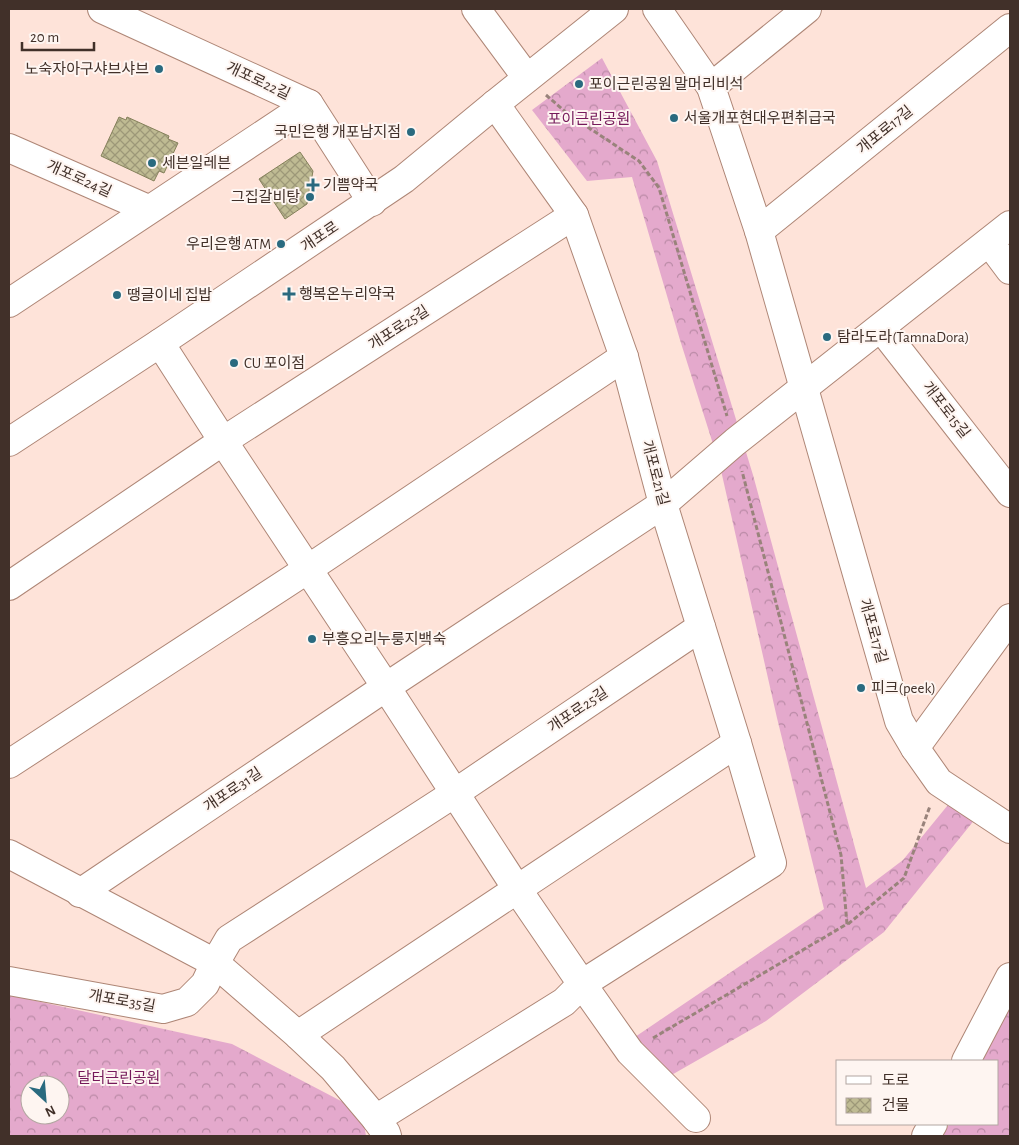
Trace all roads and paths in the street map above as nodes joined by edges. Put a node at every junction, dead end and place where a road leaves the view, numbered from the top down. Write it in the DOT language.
graph roads {
  1 [pos="102,9"];
  2 [pos="476,9"];
  3 [pos="614,9"];
  4 [pos="657,9"];
  5 [pos="808,9"];
  6 [pos="1010,28"];
  7 [pos="527,78"];
  8 [pos="711,87"];
  9 [pos="309,104"];
  10 [pos="495,104"];
  11 [pos="9,148"];
  12 [pos="372,202"];
  13 [pos="148,210"];
  14 [pos="574,215"];
  15 [pos="1010,225"];
  16 [pos="759,231"];
  17 [pos="989,242"];
  18 [pos="1010,270"];
  19 [pos="10,301"];
  20 [pos="881,328"];
  21 [pos="160,343"];
  22 [pos="624,358"];
  23 [pos="804,389"];
  24 [pos="223,441"];
  25 [pos="9,442"];
  26 [pos="735,442"];
  27 [pos="1010,493"];
  28 [pos="663,504"];
  29 [pos="308,569"];
  30 [pos="9,586"];
  31 [pos="1010,618"];
  32 [pos="701,627"];
  33 [pos="386,687"];
  34 [pos="737,743"];
  35 [pos="915,748"];
  36 [pos="9,764"];
  37 [pos="939,782"];
  38 [pos="454,793"];
  39 [pos="1010,829"];
  40 [pos="9,854"];
  41 [pos="517,889"];
  42 [pos="80,893"];
  43 [pos="847,924"];
  44 [pos="215,963"];
  45 [pos="1010,977"];
  46 [pos="9,981"];
  47 [pos="582,984"];
  48 [pos="298,1035"];
  49 [pos="630,1052"];
  50 [pos="967,1060"];
  51 [pos="696,1118"];
  52 [pos="932,1125"];
  53 [pos="381,1128"];
  54 [pos="926,1136"];
  1 -- 9 [label="street, 개포로22길"];
  2 -- 7 [label="street"];
  3 -- 7 [label="street, 개포로"];
  4 -- 8 [label="street, 개포로17길"];
  5 -- 8 [label="street"];
  6 -- 16 [label="street, 개포로17길"];
  7 -- 10 [label="street, 개포로"];
  7 -- 26 [label="path"];
  8 -- 16 [label="street, 개포로17길"];
  9 -- 12 [label="street, 개포로22길"];
  9 -- 13 [label="street"];
  10 -- 12 [label="street, 개포로"];
  10 -- 14 [label="street, 개포로21길"];
  11 -- 13 [label="street, 개포로24길"];
  12 -- 21 [label="street, 개포로"];
  13 -- 19 [label="street"];
  14 -- 22 [label="street, 개포로21길"];
  14 -- 24 [label="street, 개포로25길"];
  15 -- 17 [label="street"];
  16 -- 23 [label="street, 개포로17길"];
  17 -- 18 [label="street"];
  17 -- 20 [label="street"];
  20 -- 23 [label="street"];
  20 -- 27 [label="street, 개포로15길"];
  21 -- 24 [label="street"];
  21 -- 25 [label="street, 개포로"];
  22 -- 28 [label="street, 개포로21길"];
  22 -- 29 [label="street"];
  23 -- 26 [label="street"];
  23 -- 35 [label="street, 개포로17길"];
  24 -- 29 [label="street"];
  24 -- 30 [label="street"];
  26 -- 28 [label="street"];
  26 -- 43 [label="path"];
  28 -- 32 [label="street, 개포로21길"];
  28 -- 33 [label="street"];
  29 -- 33 [label="street"];
  29 -- 36 [label="street"];
  31 -- 35 [label="street"];
  32 -- 34 [label="street, 개포로21길"];
  32 -- 38 [label="street, 개포로25길"];
  33 -- 38 [label="street"];
  33 -- 42 [label="street, 개포로31길"];
  34 -- 41 [label="street"];
  34 -- 47 [label="street, 개포로21길"];
  35 -- 37 [label="street, 개포로17길"];
  37 -- 39 [label="street, 개포로17길"];
  37 -- 43 [label="path"];
  38 -- 41 [label="street"];
  38 -- 44 [label="street"];
  40 -- 42 [label="street"];
  41 -- 47 [label="street"];
  41 -- 48 [label="street"];
  42 -- 44 [label="street"];
  43 -- 49 [label="path"];
  44 -- 46 [label="street, 개포로35길"];
  44 -- 48 [label="street"];
  45 -- 50 [label="street"];
  47 -- 49 [label="street"];
  47 -- 53 [label="street"];
  48 -- 53 [label="street"];
  49 -- 51 [label="street"];
  52 -- 54 [label="street"];
}
